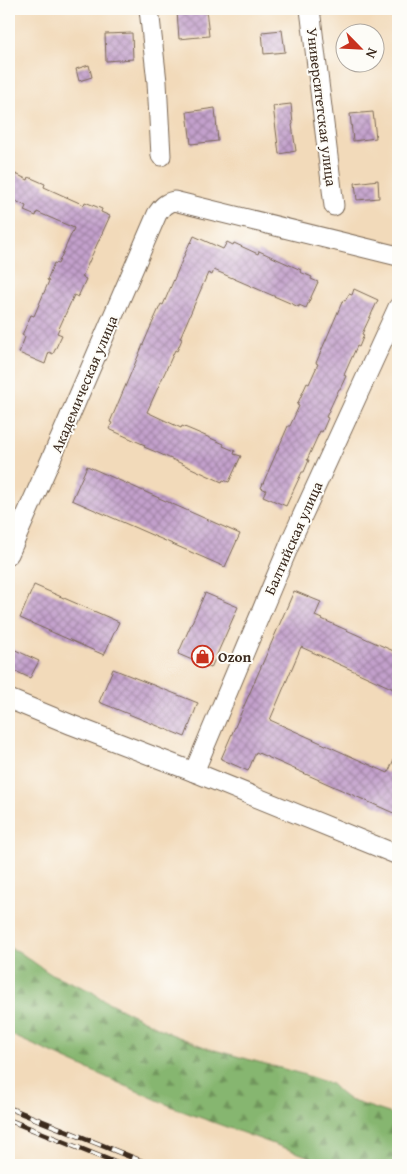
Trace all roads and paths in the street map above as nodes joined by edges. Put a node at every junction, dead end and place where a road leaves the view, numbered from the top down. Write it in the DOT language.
graph roads {
  1 [pos="149,9"];
  2 [pos="310,9"];
  3 [pos="161,156"];
  4 [pos="334,206"];
  5 [pos="398,256"];
  6 [pos="398,307"];
  7 [pos="9,554"];
  8 [pos="9,699"];
  9 [pos="194,772"];
  10 [pos="398,855"];
  1 -- 3 [label="street"];
  2 -- 4 [label="street, Университетская улица"];
  5 -- 7 [label="street, Академическая улица"];
  6 -- 9 [label="street, Балтийская улица"];
  8 -- 9 [label="street"];
  9 -- 10 [label="street"];
}
